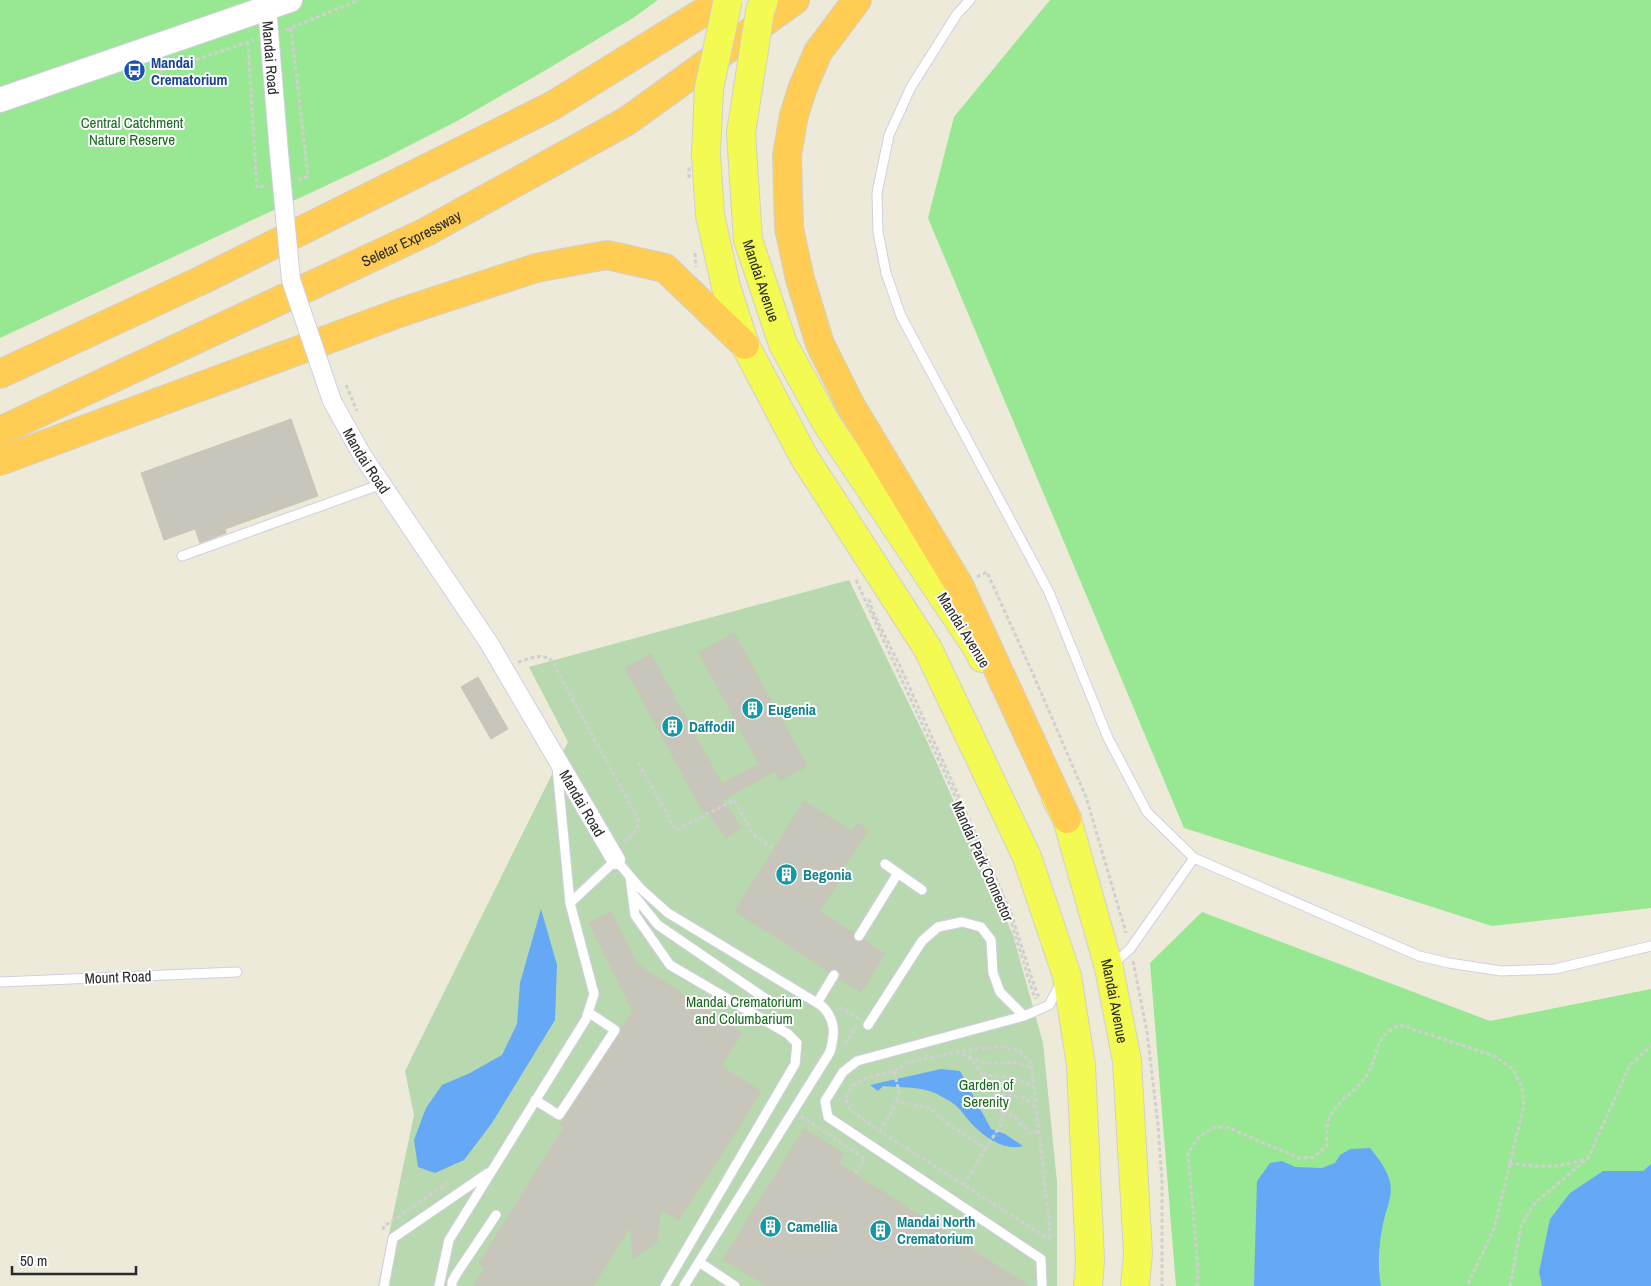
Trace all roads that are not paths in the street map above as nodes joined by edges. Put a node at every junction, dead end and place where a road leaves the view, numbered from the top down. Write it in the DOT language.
graph roads {
  1 [pos="290,0"];
  2 [pos="723,0"];
  3 [pos="728,0"];
  4 [pos="764,0"];
  5 [pos="795,0"];
  6 [pos="857,0"];
  7 [pos="970,0"];
  8 [pos="267,7"];
  9 [pos="0,100"];
  10 [pos="744,345"];
  11 [pos="0,374"];
  12 [pos="0,431"];
  13 [pos="0,461"];
  14 [pos="382,484"];
  15 [pos="182,556"];
  16 [pos="556,757"];
  17 [pos="1067,820"];
  18 [pos="618,854"];
  19 [pos="1194,858"];
  20 [pos="884,864"];
  21 [pos="898,873"];
  22 [pos="630,876"];
  23 [pos="922,890"];
  24 [pos="632,893"];
  25 [pos="570,903"];
  26 [pos="859,936"];
  27 [pos="1651,946"];
  28 [pos="1062,963"];
  29 [pos="1109,968"];
  30 [pos="237,972"];
  31 [pos="834,976"];
  32 [pos="0,982"];
  33 [pos="769,1001"];
  34 [pos="817,1003"];
  35 [pos="588,1012"];
  36 [pos="1024,1016"];
  37 [pos="868,1025"];
  38 [pos="535,1100"];
  39 [pos="492,1170"];
  40 [pos="496,1215"];
  41 [pos="699,1262"];
  42 [pos="441,1274"];
  43 [pos="384,1286"];
  44 [pos="439,1286"];
  45 [pos="446,1286"];
  46 [pos="452,1286"];
  47 [pos="665,1286"];
  48 [pos="684,1286"];
  49 [pos="735,1286"];
  50 [pos="1042,1286"];
  51 [pos="1088,1286"];
  52 [pos="1136,1286"];
  1 -- 8 [label="main road, Mandai Road"];
  2 -- 11 [label="highway"];
  3 -- 10 [label="main road, bridge"];
  4 -- 17 [label="main road, Mandai Avenue, bridge"];
  5 -- 12 [label="highway, Seletar Expressway"];
  6 -- 17 [label="highway"];
  7 -- 19 [label="lane"];
  8 -- 9 [label="main road, Mandai Road"];
  8 -- 14 [label="street, Mandai Road, bridge"];
  10 -- 13 [label="highway"];
  10 -- 28 [label="main road"];
  14 -- 15 [label="lane"];
  14 -- 16 [label="street, Mandai Road"];
  16 -- 18 [label="street, Mandai Road"];
  16 -- 25 [label="lane"];
  17 -- 29 [label="main road, Mandai Avenue"];
  18 -- 22 [label="lane"];
  18 -- 25 [label="lane"];
  19 -- 27 [label="lane"];
  19 -- 29 [label="lane"];
  20 -- 21 [label="lane"];
  21 -- 23 [label="lane"];
  21 -- 26 [label="lane"];
  22 -- 24 [label="lane"];
  22 -- 34 [label="lane"];
  24 -- 33 [label="lane"];
  24 -- 47 [label="lane"];
  25 -- 35 [label="lane"];
  28 -- 36 [label="lane"];
  28 -- 51 [label="main road"];
  29 -- 52 [label="main road, Mandai Avenue"];
  30 -- 32 [label="lane, Mount Road"];
  31 -- 34 [label="lane"];
  34 -- 41 [label="lane"];
  35 -- 38 [label="lane"];
  35 -- 38 [label="lane"];
  36 -- 37 [label="lane"];
  36 -- 50 [label="lane"];
  38 -- 39 [label="lane"];
  39 -- 42 [label="lane"];
  39 -- 43 [label="lane"];
  40 -- 46 [label="lane"];
  41 -- 48 [label="lane"];
  41 -- 49 [label="lane"];
  42 -- 44 [label="lane"];
  42 -- 45 [label="lane"];
}
